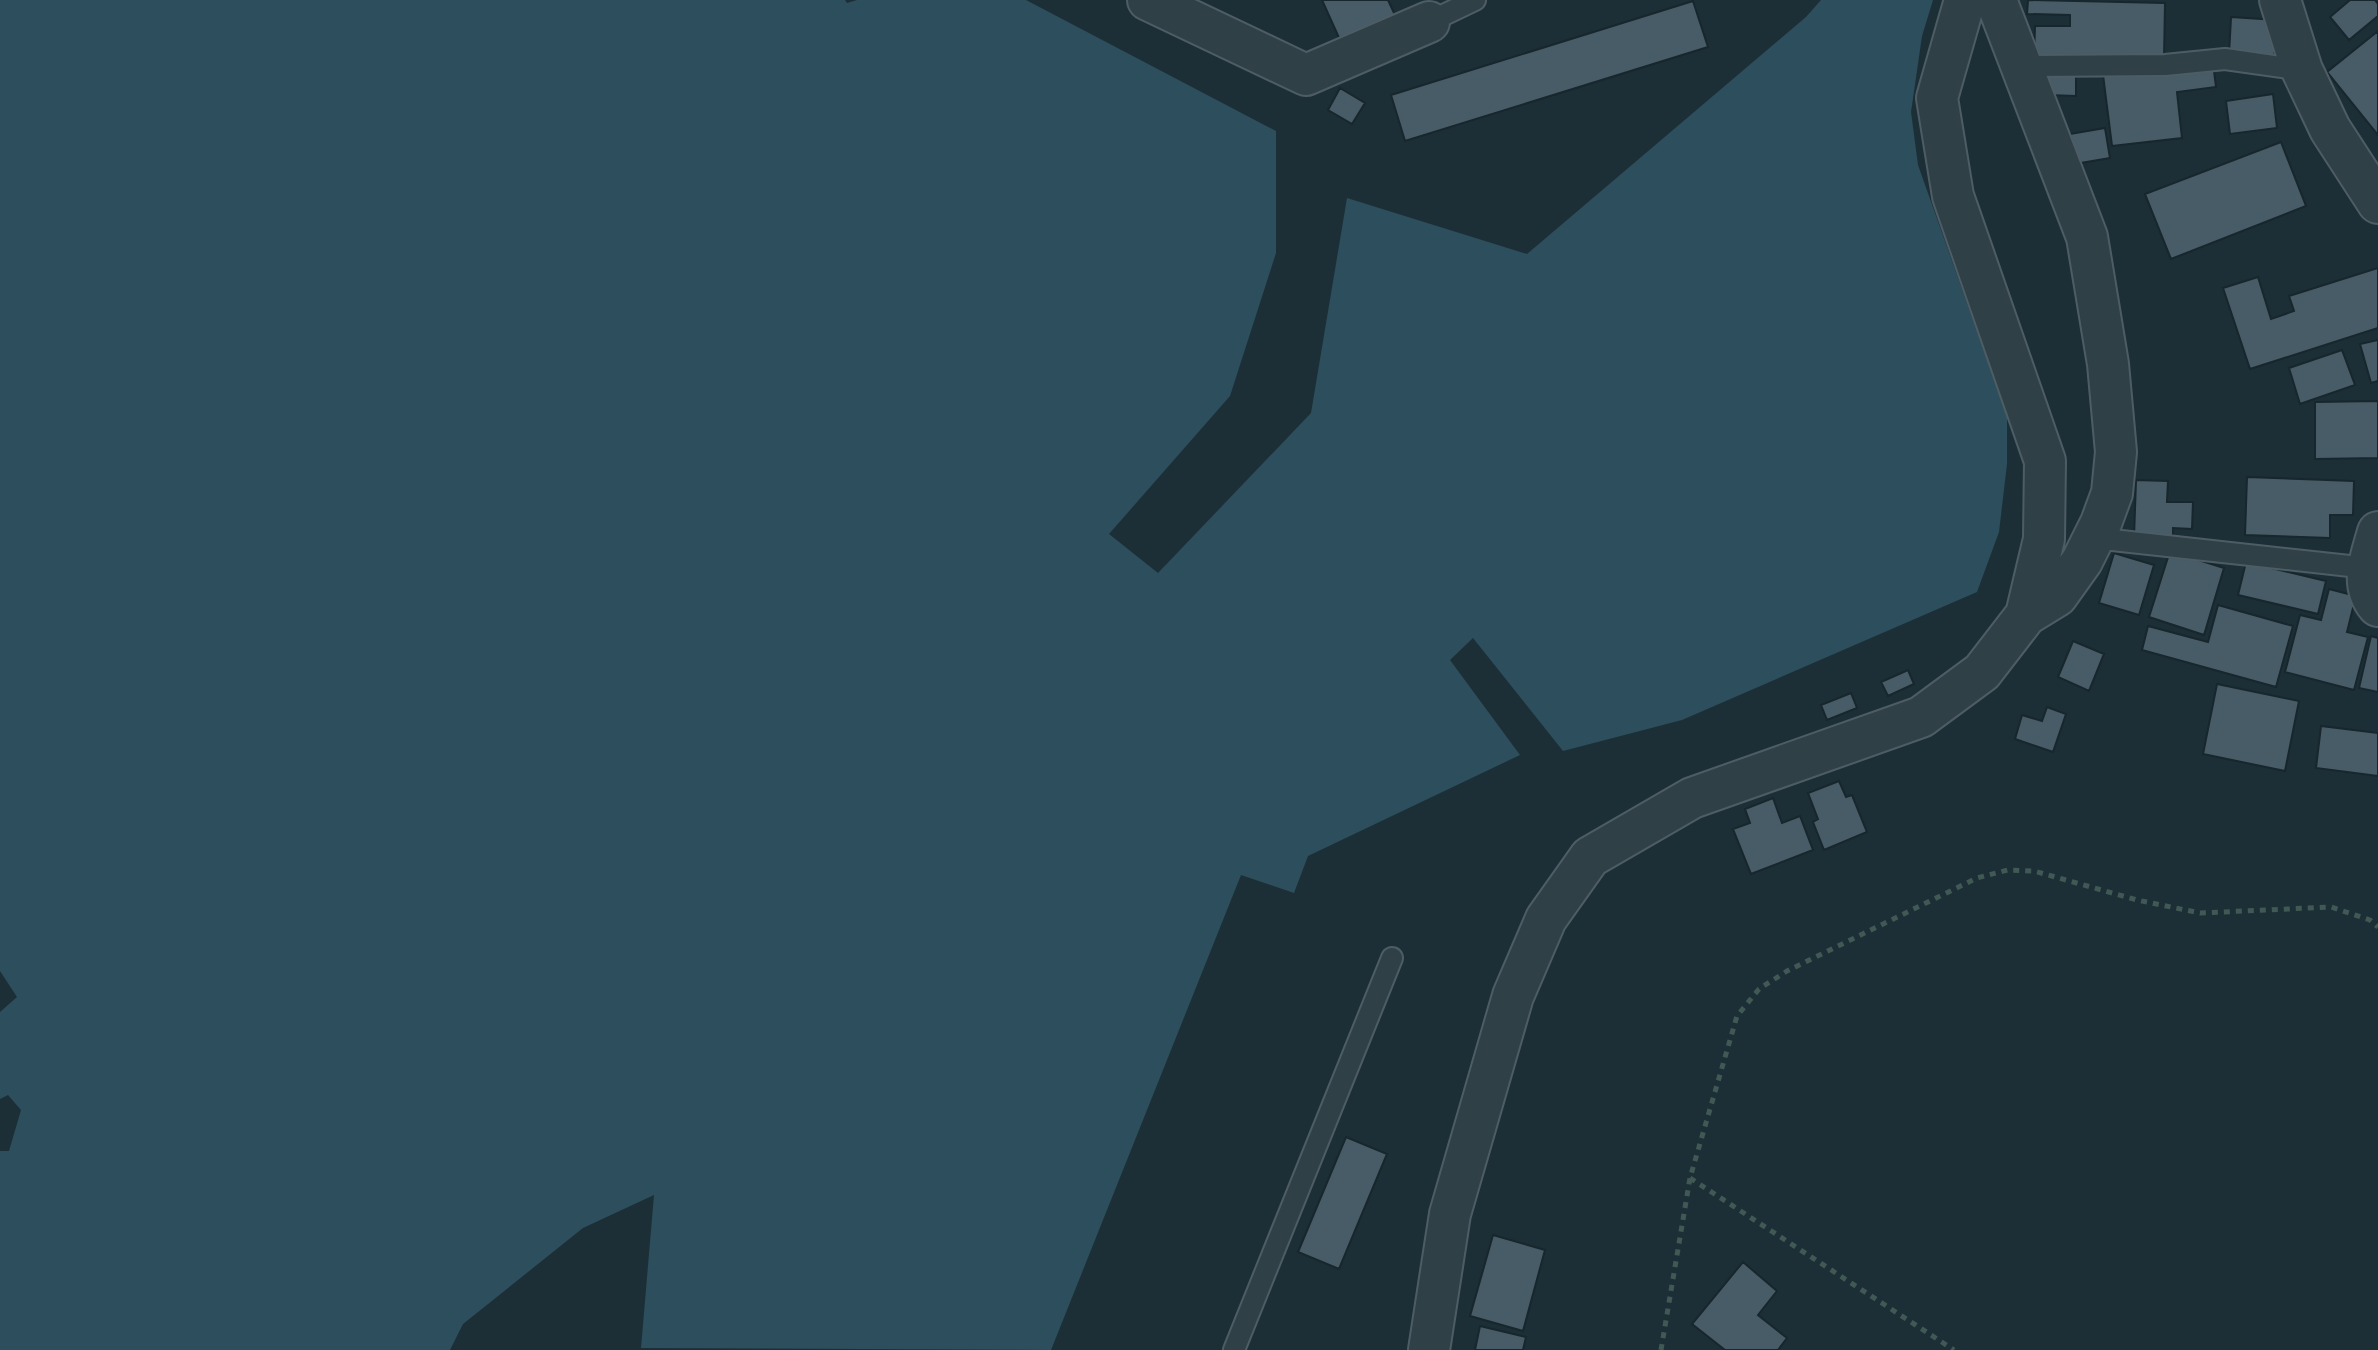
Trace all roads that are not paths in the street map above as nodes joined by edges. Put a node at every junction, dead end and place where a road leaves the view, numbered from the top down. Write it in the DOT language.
graph roads {
  1 [pos="1148,0"];
  2 [pos="1475,0"];
  3 [pos="1965,0"];
  4 [pos="1996,0"];
  5 [pos="2280,0"];
  6 [pos="1429,22"];
  7 [pos="2020,66"];
  8 [pos="2302,70"];
  9 [pos="2378,203"];
  10 [pos="2094,538"];
  11 [pos="2373,550"];
  12 [pos="2378,606"];
  13 [pos="2026,615"];
  14 [pos="1392,958"];
  15 [pos="1234,1350"];
  16 [pos="1429,1350"];
  1 -- 6 [label="street"];
  2 -- 6 [label="lane"];
  3 -- 13 [label="street"];
  4 -- 7 [label="street"];
  5 -- 8 [label="street"];
  7 -- 8 [label="lane"];
  7 -- 10 [label="street"];
  8 -- 9 [label="street"];
  10 -- 11 [label="lane"];
  10 -- 13 [label="street"];
  11 -- 12 [label="street"];
  13 -- 16 [label="street"];
  14 -- 15 [label="lane"];
}
